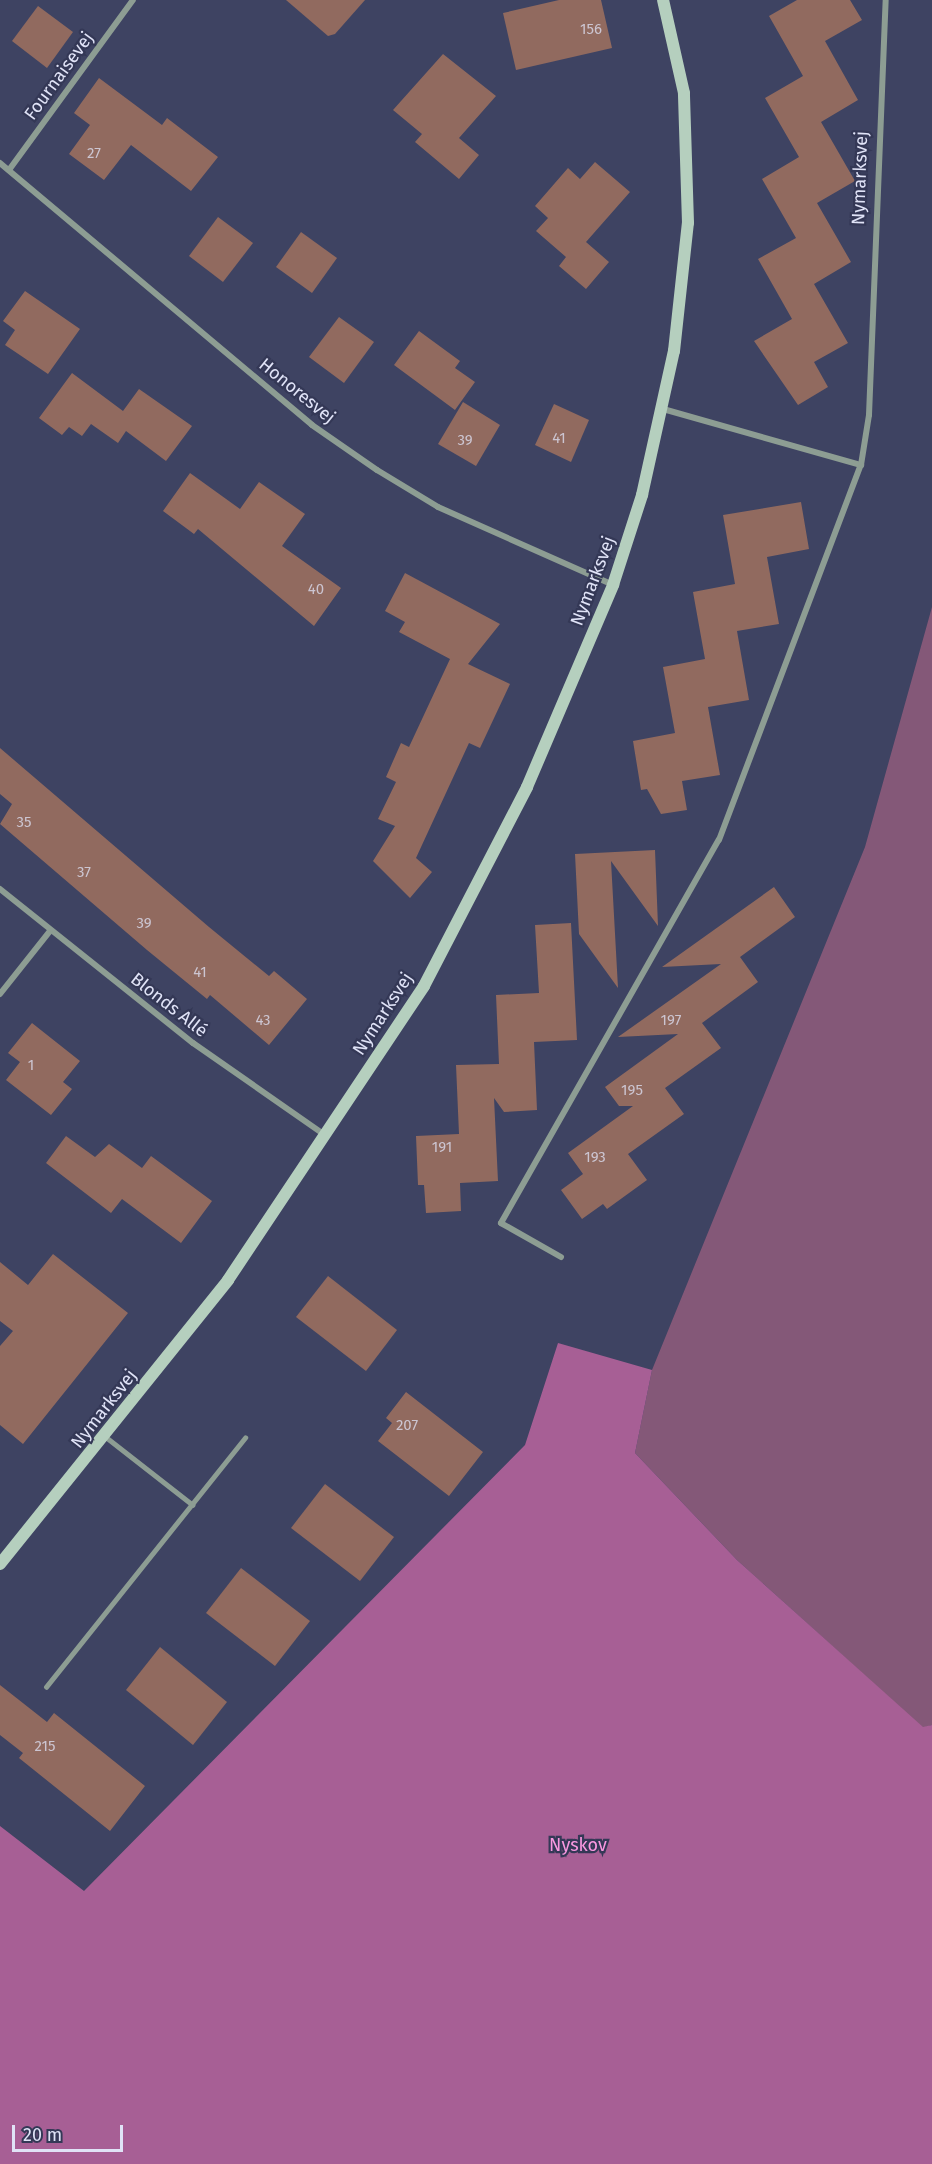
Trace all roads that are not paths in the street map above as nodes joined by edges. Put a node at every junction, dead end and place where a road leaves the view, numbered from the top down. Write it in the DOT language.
graph roads {
  1 [pos="133,0"];
  2 [pos="663,0"];
  3 [pos="885,0"];
  4 [pos="0,163"];
  5 [pos="9,170"];
  6 [pos="663,409"];
  7 [pos="861,465"];
  8 [pos="613,585"];
  9 [pos="0,889"];
  10 [pos="50,931"];
  11 [pos="0,994"];
  12 [pos="326,1136"];
  13 [pos="561,1257"];
  14 [pos="106,1437"];
  15 [pos="245,1438"];
  16 [pos="194,1505"];
  17 [pos="0,1564"];
  18 [pos="46,1687"];
  1 -- 5 [label="street, Fournaisevej"];
  2 -- 6 [label="street, Nymarksvej"];
  3 -- 7 [label="street, Nymarksvej"];
  4 -- 5 [label="street, Honoresvej"];
  5 -- 8 [label="street, Honoresvej"];
  6 -- 7 [label="street"];
  6 -- 8 [label="street, Nymarksvej"];
  7 -- 13 [label="street, Nymarksvej"];
  8 -- 12 [label="street, Nymarksvej"];
  9 -- 10 [label="street, Blonds Allé"];
  10 -- 11 [label="street"];
  10 -- 12 [label="street, Blonds Allé"];
  12 -- 14 [label="street, Nymarksvej"];
  14 -- 16 [label="lane"];
  14 -- 17 [label="street, Nymarksvej"];
  15 -- 16 [label="lane"];
  16 -- 18 [label="lane"];
}
